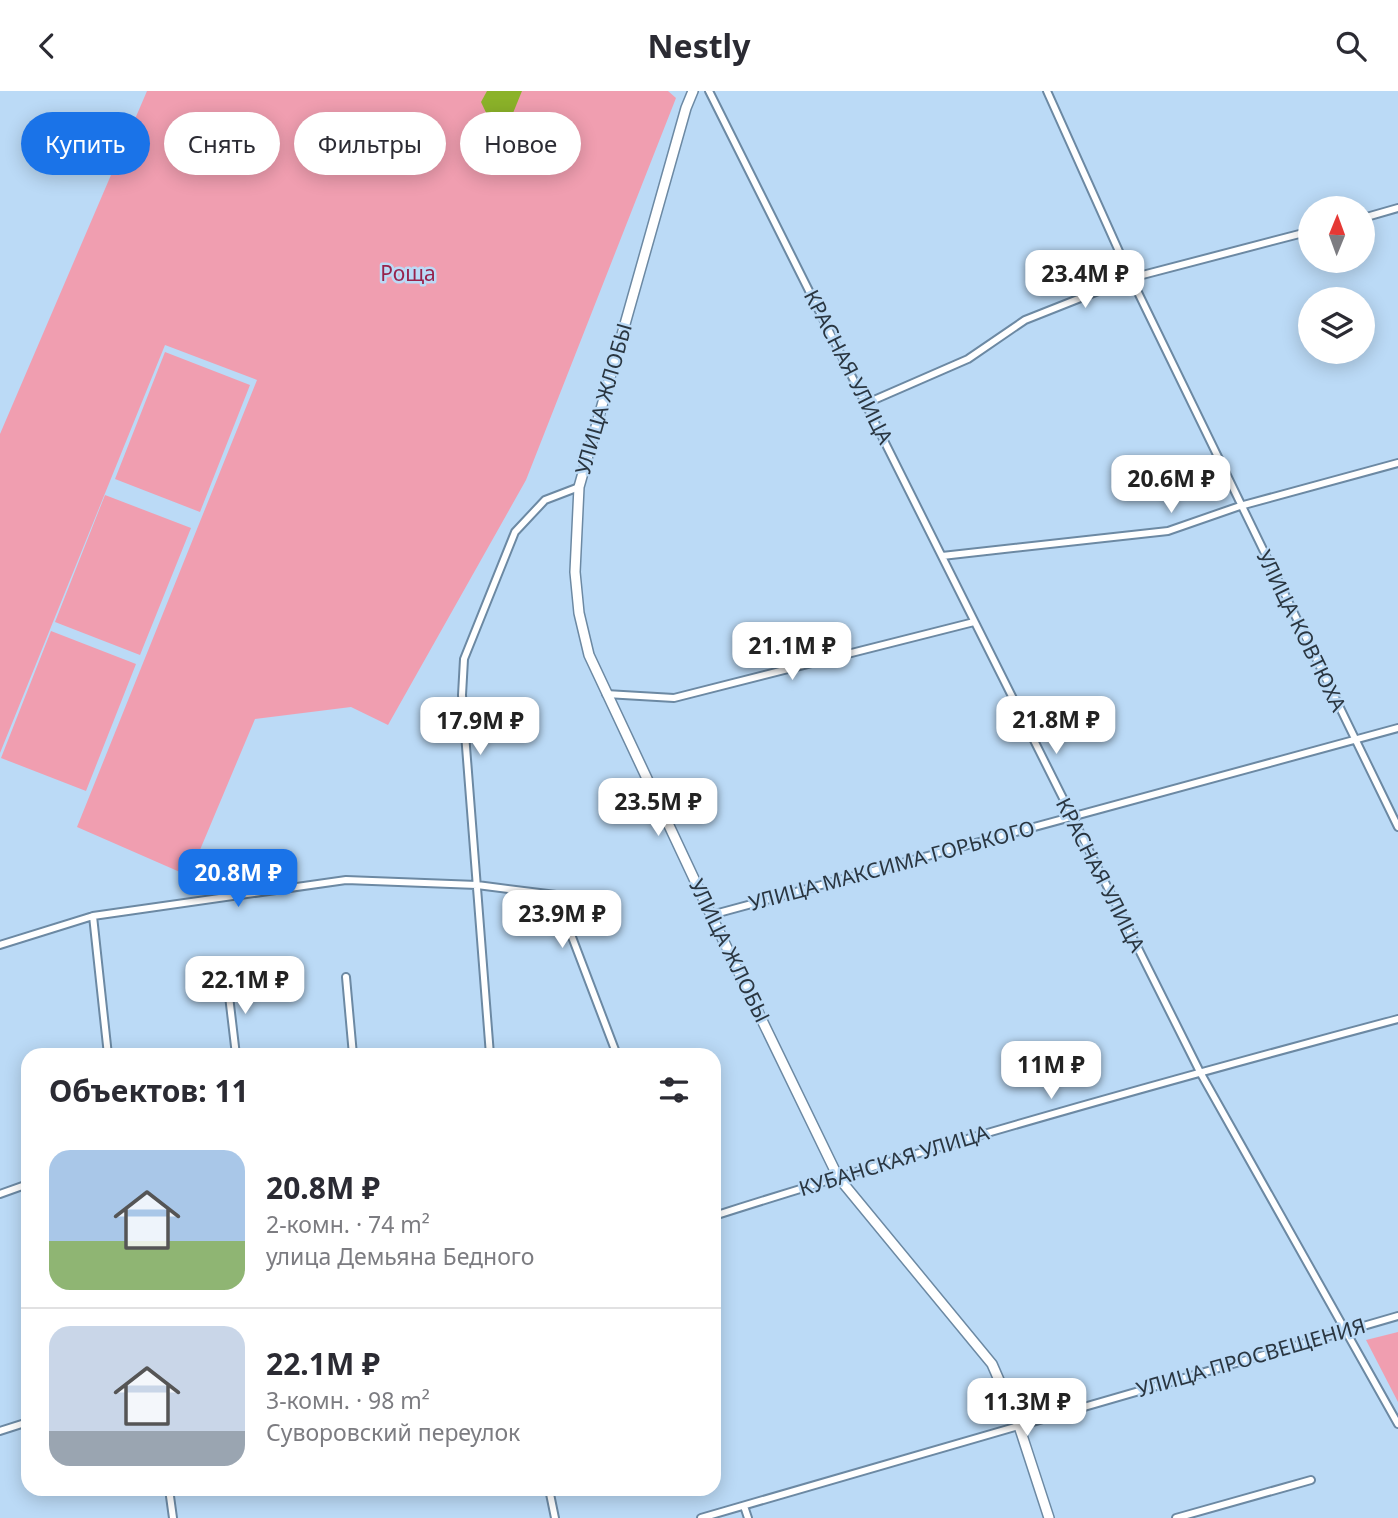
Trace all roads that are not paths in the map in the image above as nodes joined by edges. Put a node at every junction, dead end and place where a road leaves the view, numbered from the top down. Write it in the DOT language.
graph roads {
  1 [pos="693,91"];
  2 [pos="709,91"];
  3 [pos="1047,91"];
  4 [pos="1398,208"];
  5 [pos="1376,214"];
  6 [pos="1298,234"];
  7 [pos="1130,278"];
  8 [pos="867,403"];
  9 [pos="1398,463"];
  10 [pos="579,487"];
  11 [pos="1240,506"];
  12 [pos="942,556"];
  13 [pos="974,622"];
  14 [pos="606,694"];
  15 [pos="1398,728"];
  16 [pos="1354,739"];
  17 [pos="1071,818"];
  18 [pos="1398,827"];
  19 [pos="477,885"];
  20 [pos="711,915"];
  21 [pos="93,916"];
  22 [pos="0,945"];
  23 [pos="346,977"];
  24 [pos="227,979"];
  25 [pos="1398,1019"];
  26 [pos="107,1048"];
  27 [pos="235,1048"];
  28 [pos="352,1048"];
  29 [pos="490,1048"];
  30 [pos="614,1048"];
  31 [pos="1200,1072"];
  32 [pos="838,1177"];
  33 [pos="21,1186"];
  34 [pos="0,1194"];
  35 [pos="721,1214"];
  36 [pos="1398,1316"];
  37 [pos="1345,1330"];
  38 [pos="21,1424"];
  39 [pos="1398,1424"];
  40 [pos="1019,1426"];
  41 [pos="0,1431"];
  42 [pos="1311,1480"];
  43 [pos="170,1496"];
  44 [pos="550,1496"];
  45 [pos="744,1506"];
  46 [pos="173,1518"];
  47 [pos="555,1518"];
  48 [pos="702,1518"];
  49 [pos="748,1518"];
  50 [pos="1049,1518"];
  51 [pos="1175,1518"];
  1 -- 10 [label="street, УЛИЦА ЖЛОБЫ"];
  2 -- 8 [label="street, КРАСНАЯ УЛИЦА"];
  3 -- 7 [label="street, УЛИЦА КОВТЮХА"];
  4 -- 5 [label="street"];
  6 -- 7 [label="street"];
  7 -- 8 [label="street"];
  7 -- 11 [label="street, УЛИЦА КОВТЮХА"];
  8 -- 12 [label="street, КРАСНАЯ УЛИЦА"];
  9 -- 11 [label="street"];
  10 -- 14 [label="street, УЛИЦА ЖЛОБЫ"];
  10 -- 19 [label="street"];
  11 -- 12 [label="street"];
  11 -- 16 [label="street, УЛИЦА КОВТЮХА"];
  12 -- 13 [label="street, КРАСНАЯ УЛИЦА"];
  13 -- 14 [label="street"];
  13 -- 17 [label="street, КРАСНАЯ УЛИЦА"];
  14 -- 20 [label="street, УЛИЦА ЖЛОБЫ"];
  15 -- 16 [label="street, УЛИЦА МАКСИМА ГОРЬКОГО"];
  16 -- 17 [label="street, УЛИЦА МАКСИМА ГОРЬКОГО"];
  16 -- 18 [label="street, УЛИЦА КОВТЮХА"];
  17 -- 20 [label="street, УЛИЦА МАКСИМА ГОРЬКОГО"];
  17 -- 31 [label="street, КРАСНАЯ УЛИЦА"];
  19 -- 21 [label="street"];
  19 -- 29 [label="street"];
  19 -- 30 [label="street"];
  20 -- 32 [label="street, УЛИЦА ЖЛОБЫ"];
  21 -- 22 [label="street"];
  21 -- 26 [label="street"];
  23 -- 28 [label="street"];
  24 -- 27 [label="street"];
  25 -- 31 [label="street, КУБАНСКАЯ УЛИЦА"];
  31 -- 32 [label="street, КУБАНСКАЯ УЛИЦА"];
  31 -- 37 [label="street, КРАСНАЯ УЛИЦА"];
  32 -- 35 [label="street, КУБАНСКАЯ УЛИЦА"];
  32 -- 40 [label="street, УЛИЦА ЖЛОБЫ"];
  33 -- 34 [label="street"];
  36 -- 37 [label="street, УЛИЦА ПРОСВЕЩЕНИЯ"];
  37 -- 39 [label="street, КРАСНАЯ УЛИЦА"];
  37 -- 40 [label="street, УЛИЦА ПРОСВЕЩЕНИЯ"];
  38 -- 41 [label="street"];
  40 -- 45 [label="street, УЛИЦА ПРОСВЕЩЕНИЯ"];
  40 -- 50 [label="street, УЛИЦА ЖЛОБЫ"];
  42 -- 51 [label="street"];
  43 -- 46 [label="street"];
  44 -- 47 [label="street"];
  45 -- 48 [label="street, УЛИЦА ПРОСВЕЩЕНИЯ"];
  45 -- 49 [label="street"];
}
